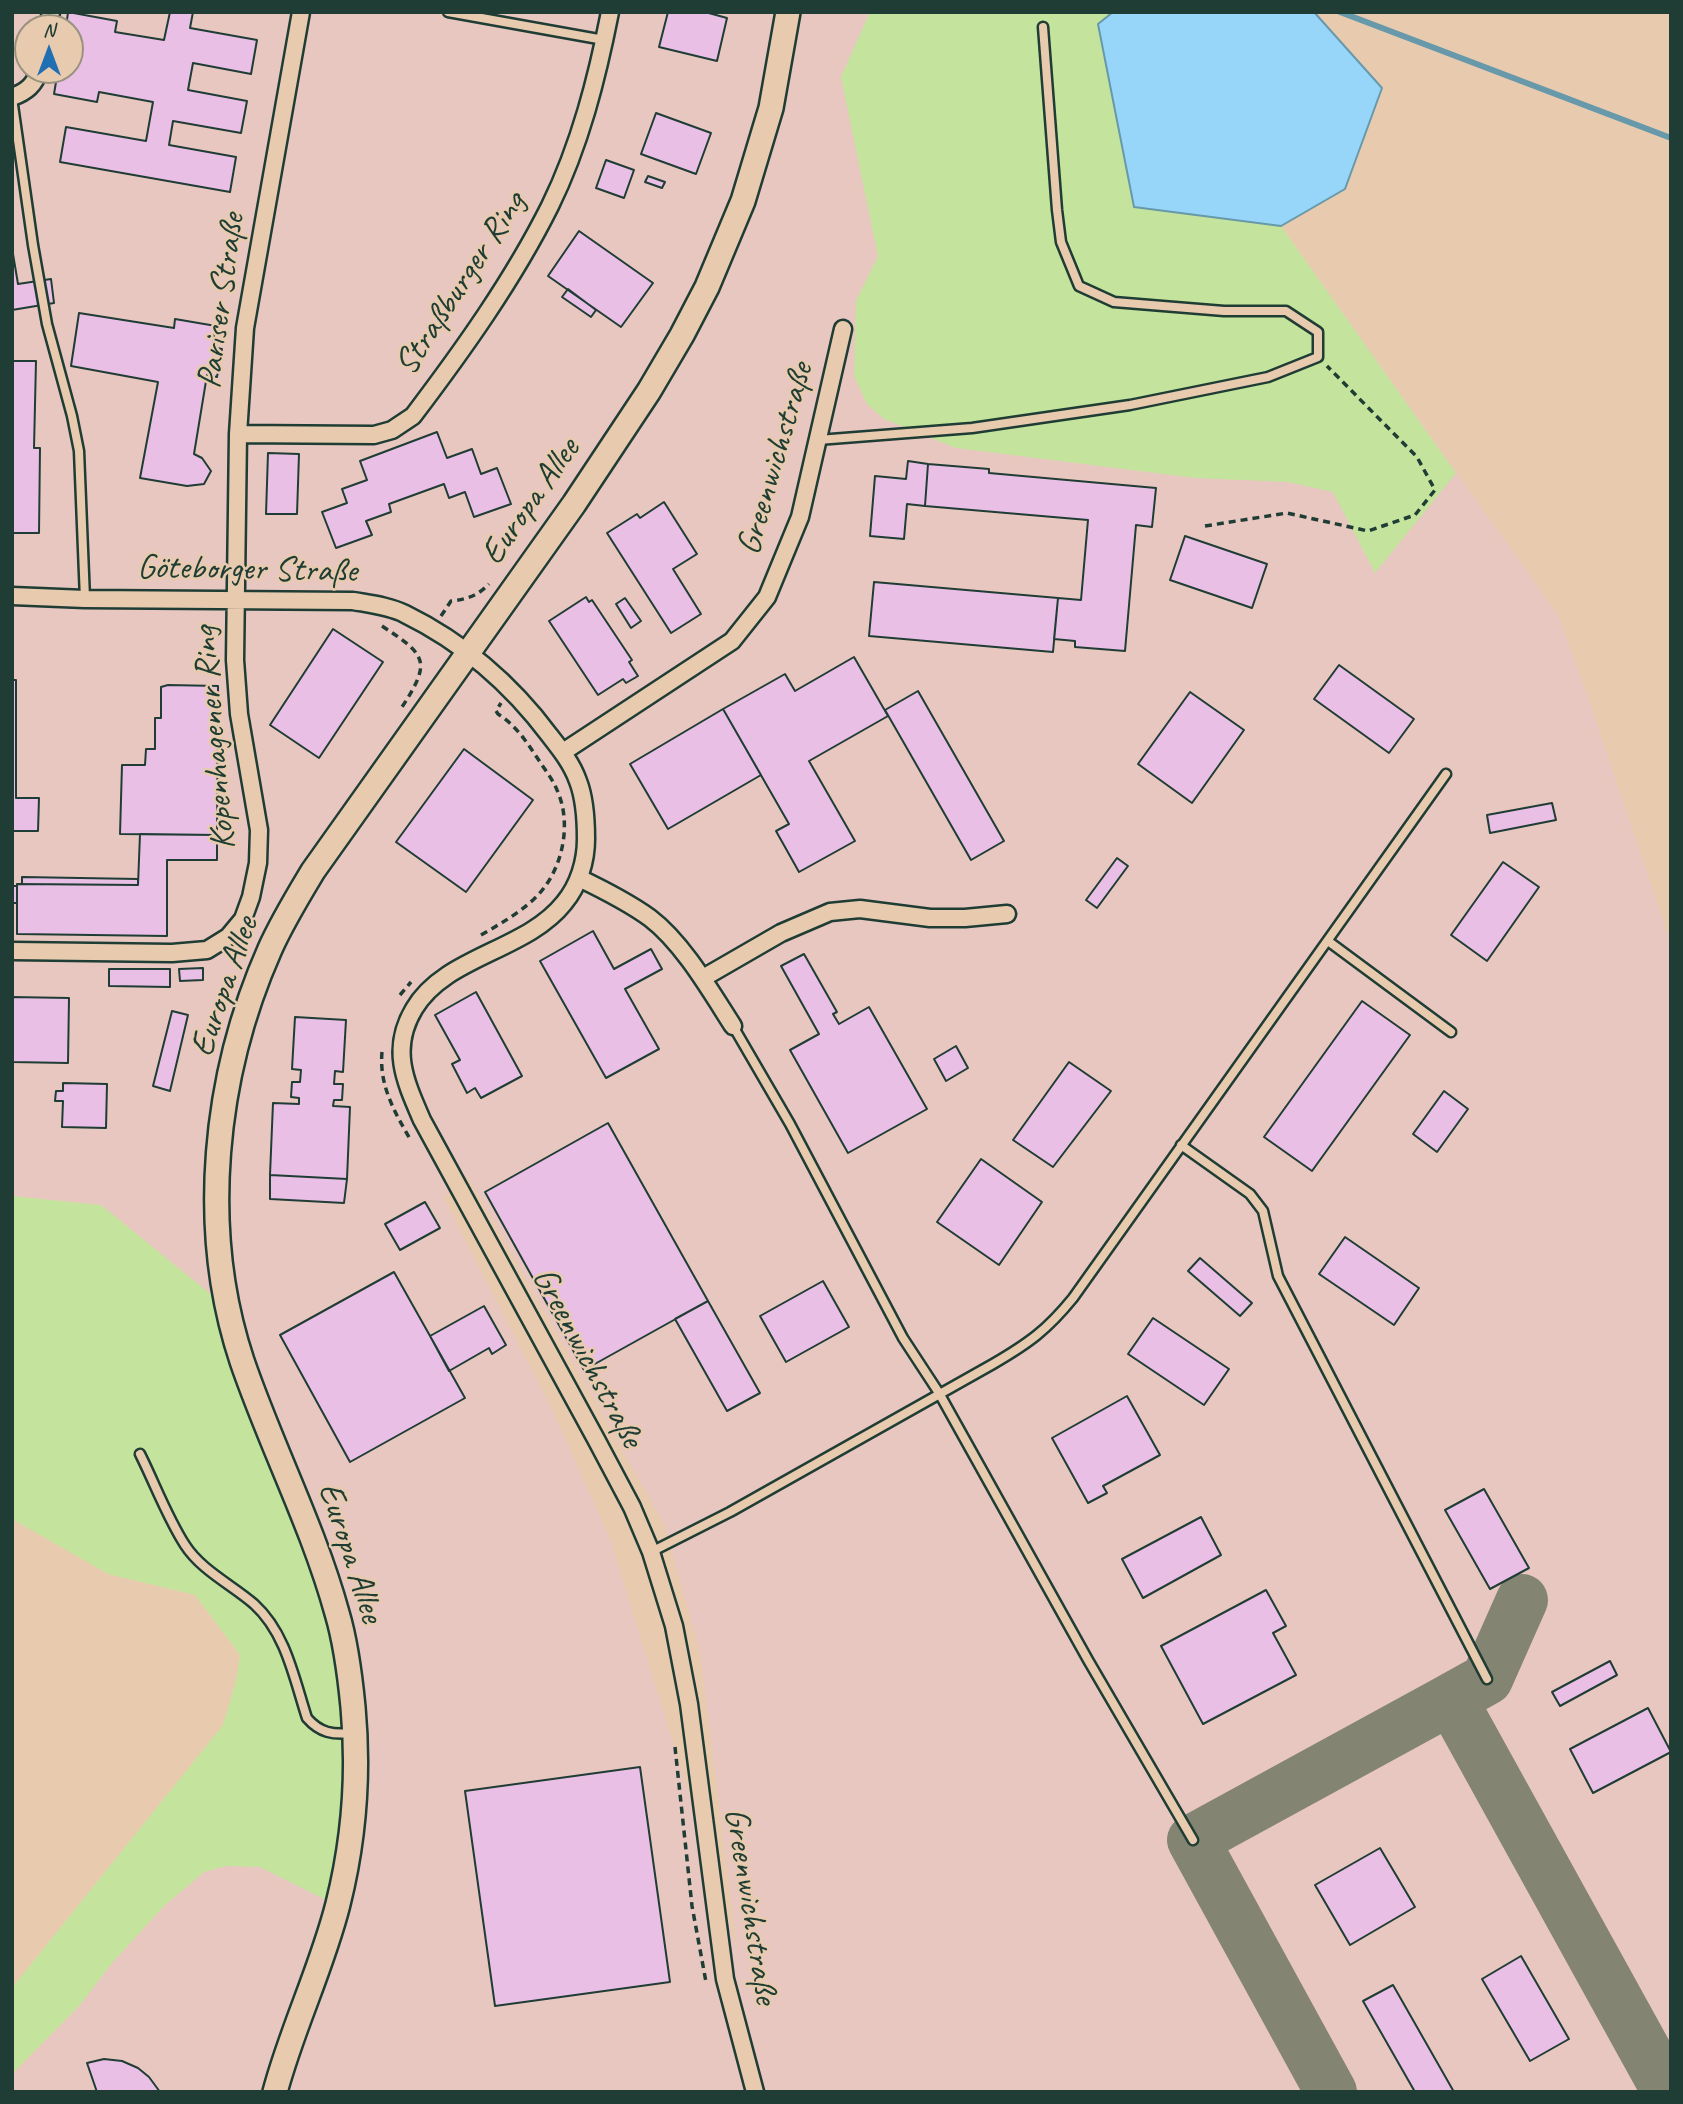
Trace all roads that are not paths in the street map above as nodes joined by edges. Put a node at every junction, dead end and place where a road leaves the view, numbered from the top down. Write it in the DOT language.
graph roads {
  1 [pos="301,12"];
  2 [pos="448,12"];
  3 [pos="610,12"];
  4 [pos="788,12"];
  5 [pos="1043,27"];
  6 [pos="604,40"];
  7 [pos="31,84"];
  8 [pos="12,97"];
  9 [pos="843,329"];
  10 [pos="238,434"];
  11 [pos="818,440"];
  12 [pos="12,596"];
  13 [pos="85,599"];
  14 [pos="236,600"];
  15 [pos="467,653"];
  16 [pos="563,752"];
  17 [pos="1446,774"];
  18 [pos="579,877"];
  19 [pos="1007,914"];
  20 [pos="1328,941"];
  21 [pos="12,951"];
  22 [pos="703,978"];
  23 [pos="733,1026"];
  24 [pos="1451,1032"];
  25 [pos="1181,1145"];
  26 [pos="939,1393"];
  27 [pos="140,1454"];
  28 [pos="651,1552"];
  29 [pos="1487,1679"];
  30 [pos="355,1733"];
  31 [pos="1193,1840"];
  32 [pos="275,2092"];
  33 [pos="755,2092"];
  1 -- 10 [label="street, Pariser Straße"];
  2 -- 6 [label="lane"];
  3 -- 6 [label="street, Straßburger Ring"];
  4 -- 15 [label="main road, Europa Allee"];
  5 -- 11 [label="lane"];
  6 -- 10 [label="street, Straßburger Ring"];
  7 -- 8 [label="street"];
  8 -- 13 [label="lane"];
  9 -- 11 [label="street, Greenwichstraße"];
  10 -- 14 [label="street, Pariser Straße"];
  11 -- 16 [label="street, Greenwichstraße"];
  12 -- 13 [label="street, Göteborger Straße"];
  13 -- 14 [label="street, Göteborger Straße"];
  14 -- 15 [label="street, Göteborger Straße"];
  14 -- 21 [label="street, Kopenhagener Ring"];
  15 -- 16 [label="street, Greenwichstraße"];
  15 -- 30 [label="main road, Europa Allee"];
  16 -- 18 [label="street, Greenwichstraße"];
  17 -- 20 [label="lane"];
  18 -- 22 [label="street"];
  18 -- 28 [label="street, Greenwichstraße"];
  19 -- 22 [label="street"];
  20 -- 24 [label="lane"];
  20 -- 25 [label="lane"];
  22 -- 23 [label="street"];
  23 -- 26 [label="lane"];
  25 -- 26 [label="lane"];
  25 -- 29 [label="lane"];
  26 -- 28 [label="lane"];
  26 -- 31 [label="lane"];
  27 -- 30 [label="lane"];
  28 -- 33 [label="street, Greenwichstraße"];
  30 -- 32 [label="main road, Europa Allee"];
}
